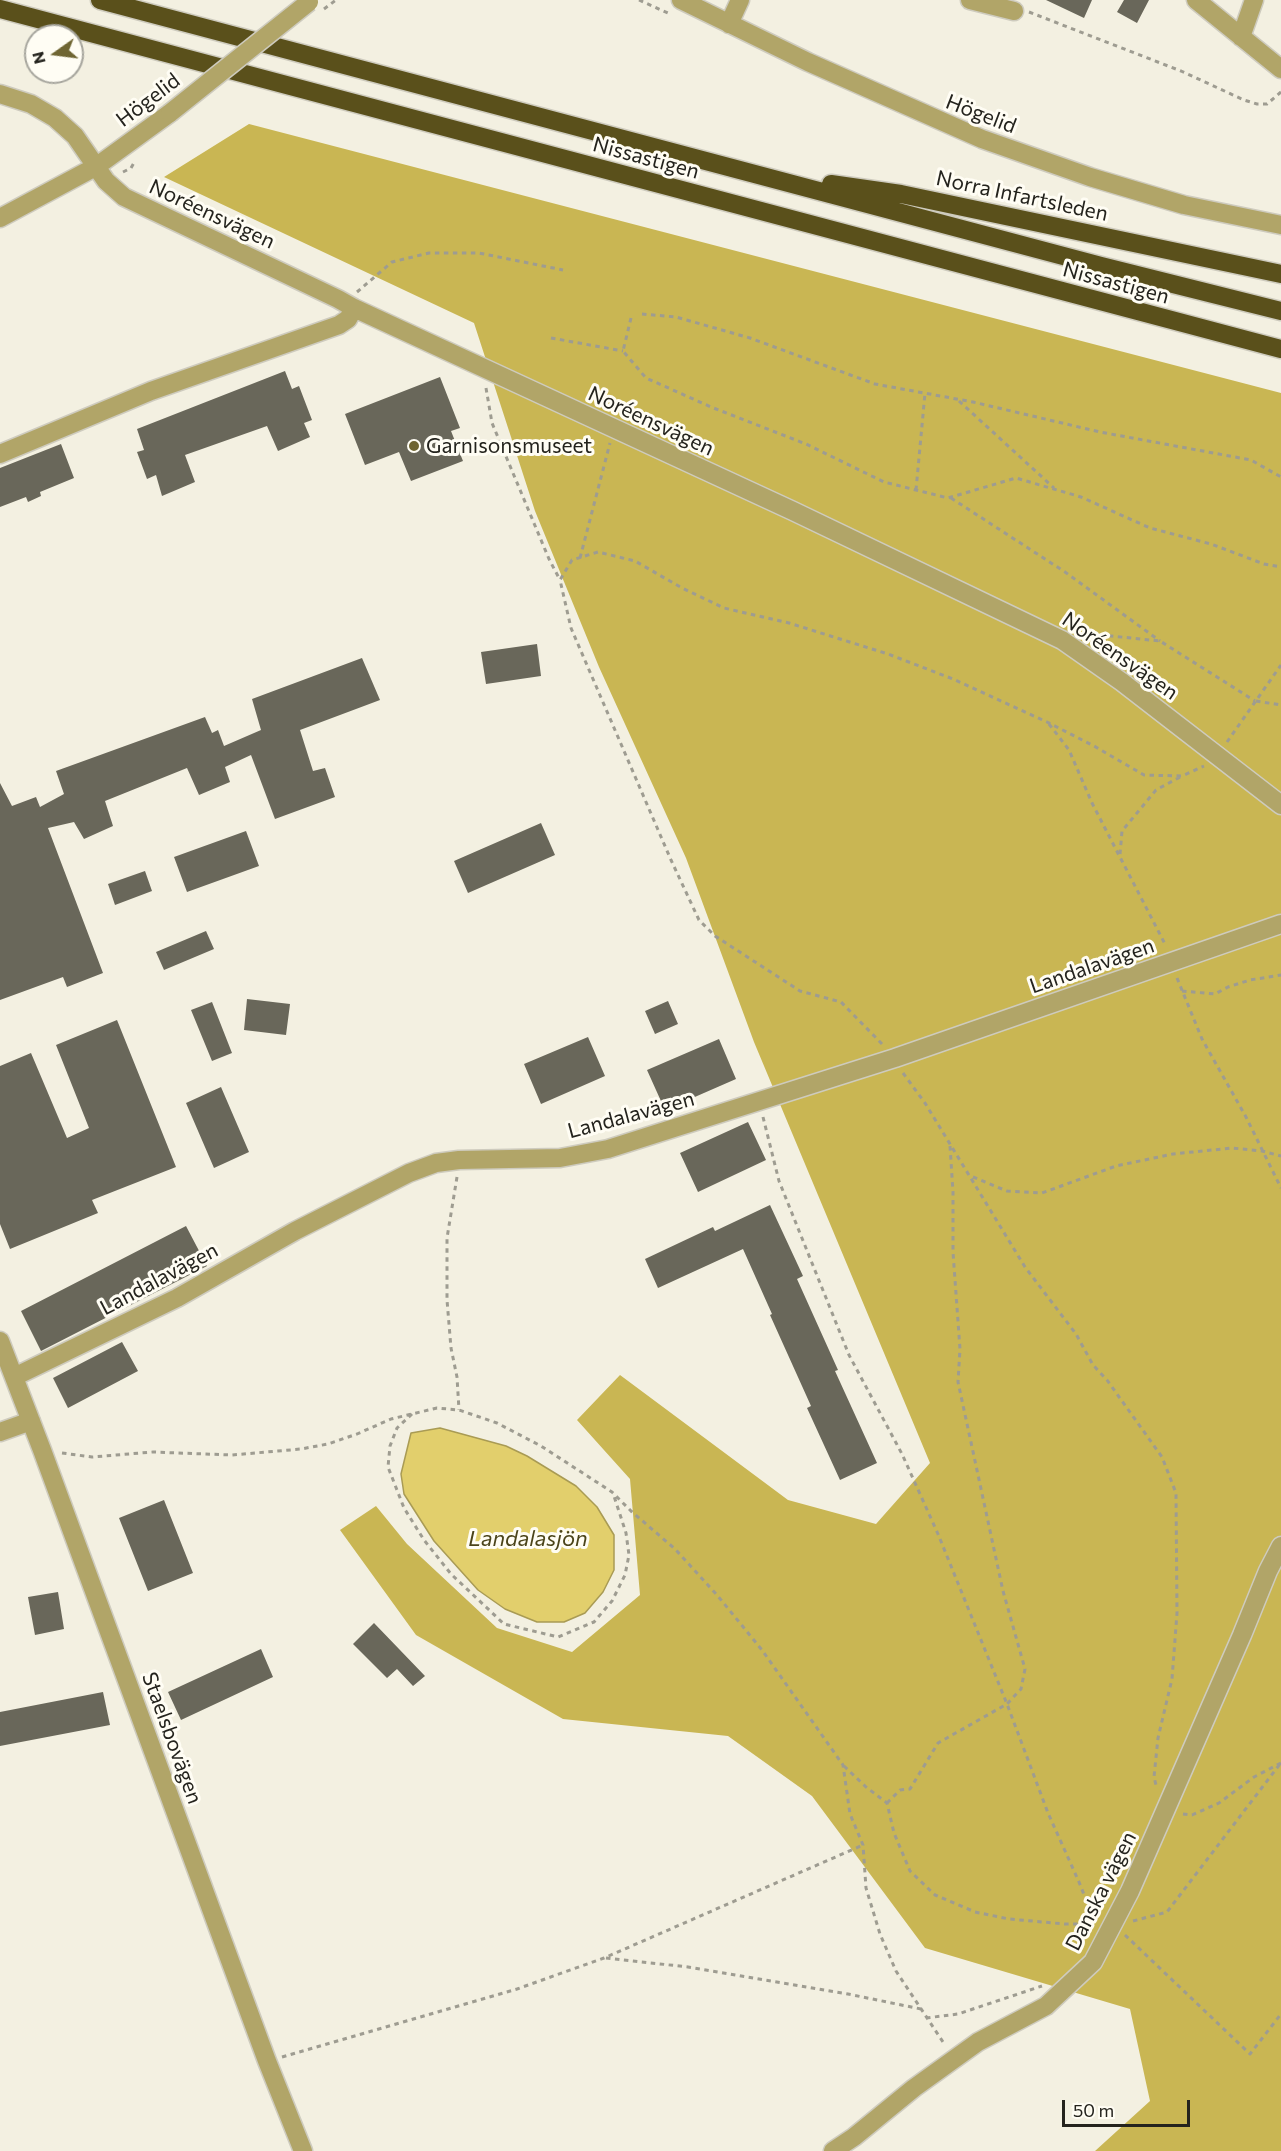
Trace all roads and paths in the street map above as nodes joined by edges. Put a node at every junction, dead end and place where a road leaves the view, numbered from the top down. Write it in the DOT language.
graph roads {
  1 [pos="99,0"];
  2 [pos="681,0"];
  3 [pos="740,0"];
  4 [pos="970,0"];
  5 [pos="1196,0"];
  6 [pos="1254,0"];
  7 [pos="311,1"];
  8 [pos="0,9"];
  9 [pos="1014,11"];
  10 [pos="729,24"];
  11 [pos="1241,37"];
  12 [pos="1281,69"];
  13 [pos="1281,92"];
  14 [pos="0,94"];
  15 [pos="97,166"];
  16 [pos="752,172"];
  17 [pos="0,218"];
  18 [pos="1281,225"];
  19 [pos="564,270"];
  20 [pos="1281,274"];
  21 [pos="349,305"];
  22 [pos="1281,310"];
  23 [pos="642,314"];
  24 [pos="631,318"];
  25 [pos="551,338"];
  26 [pos="1281,349"];
  27 [pos="622,351"];
  28 [pos="482,369"];
  29 [pos="925,393"];
  30 [pos="958,399"];
  31 [pos="613,429"];
  32 [pos="0,454"];
  33 [pos="1281,477"];
  34 [pos="1056,489"];
  35 [pos="916,490"];
  36 [pos="950,498"];
  37 [pos="580,558"];
  38 [pos="1281,567"];
  39 [pos="560,580"];
  40 [pos="1072,632"];
  41 [pos="1160,641"];
  42 [pos="1281,665"];
  43 [pos="1256,701"];
  44 [pos="1281,705"];
  45 [pos="1047,722"];
  46 [pos="1218,755"];
  47 [pos="1182,776"];
  48 [pos="1281,805"];
  49 [pos="1120,854"];
  50 [pos="1281,924"];
  51 [pos="1171,963"];
  52 [pos="1281,975"];
  53 [pos="1182,991"];
  54 [pos="895,1058"];
  55 [pos="759,1101"];
  56 [pos="950,1144"];
  57 [pos="1262,1151"];
  58 [pos="1281,1156"];
  59 [pos="459,1160"];
  60 [pos="971,1177"];
  61 [pos="1281,1188"];
  62 [pos="0,1341"];
  63 [pos="14,1377"];
  64 [pos="459,1410"];
  65 [pos="413,1413"];
  66 [pos="32,1421"];
  67 [pos="0,1432"];
  68 [pos="42,1450"];
  69 [pos="612,1492"];
  70 [pos="1281,1546"];
  71 [pos="1007,1704"];
  72 [pos="1281,1763"];
  73 [pos="843,1765"];
  74 [pos="1156,1786"];
  75 [pos="887,1803"];
  76 [pos="1164,1814"];
  77 [pos="863,1845"];
  78 [pos="1131,1921"];
  79 [pos="1125,1935"];
  80 [pos="604,1958"];
  81 [pos="1045,1985"];
  82 [pos="921,2009"];
  83 [pos="1281,2014"];
  84 [pos="926,2018"];
  85 [pos="954,2059"];
  86 [pos="267,2061"];
  87 [pos="303,2151"];
  88 [pos="832,2151"];
  1 -- 16 [label="highway, Nissastigen"];
  2 -- 10 [label="street, Högelid"];
  3 -- 10 [label="street"];
  4 -- 9 [label="street"];
  5 -- 11 [label="street"];
  6 -- 11 [label="street"];
  7 -- 15 [label="street, Högelid, bridge"];
  8 -- 26 [label="highway, Nissastigen"];
  9 -- 13 [label="path"];
  10 -- 18 [label="street, Högelid"];
  11 -- 12 [label="street"];
  14 -- 15 [label="street, Noréensvägen"];
  15 -- 17 [label="street, Högelid"];
  15 -- 21 [label="street, Noréensvägen"];
  16 -- 20 [label="highway, Norra Infartsleden"];
  16 -- 22 [label="highway"];
  19 -- 21 [label="path"];
  21 -- 28 [label="street, Noréensvägen"];
  21 -- 32 [label="street"];
  23 -- 29 [label="path"];
  24 -- 27 [label="path"];
  25 -- 27 [label="path"];
  27 -- 35 [label="path"];
  28 -- 31 [label="street, Noréensvägen"];
  28 -- 39 [label="path"];
  29 -- 30 [label="path"];
  29 -- 35 [label="path"];
  30 -- 33 [label="path"];
  30 -- 34 [label="path"];
  31 -- 37 [label="path"];
  31 -- 46 [label="street, Noréensvägen"];
  34 -- 36 [label="path"];
  34 -- 38 [label="path"];
  35 -- 36 [label="path"];
  36 -- 41 [label="path"];
  37 -- 39 [label="path"];
  37 -- 45 [label="path"];
  39 -- 54 [label="path"];
  40 -- 41 [label="path"];
  41 -- 43 [label="path"];
  42 -- 43 [label="path"];
  43 -- 44 [label="path"];
  43 -- 46 [label="path"];
  45 -- 47 [label="path"];
  45 -- 49 [label="path"];
  46 -- 47 [label="path"];
  46 -- 48 [label="street, Noréensvägen"];
  47 -- 49 [label="path"];
  49 -- 51 [label="path"];
  50 -- 51 [label="street, Landalavägen"];
  51 -- 53 [label="path"];
  51 -- 54 [label="street, Landalavägen"];
  52 -- 53 [label="path"];
  53 -- 57 [label="path"];
  54 -- 55 [label="street, Landalavägen"];
  54 -- 56 [label="path"];
  55 -- 59 [label="street, Landalavägen"];
  55 -- 71 [label="path"];
  56 -- 60 [label="path"];
  56 -- 71 [label="path"];
  57 -- 58 [label="path"];
  57 -- 60 [label="path"];
  57 -- 61 [label="path"];
  59 -- 63 [label="street, Landalavägen"];
  59 -- 64 [label="path"];
  60 -- 74 [label="path"];
  62 -- 63 [label="street, Staelsbovägen"];
  63 -- 66 [label="street, Staelsbovägen"];
  64 -- 65 [label="path"];
  64 -- 69 [label="path"];
  65 -- 68 [label="path"];
  65 -- 69 [label="path"];
  66 -- 67 [label="street"];
  66 -- 68 [label="street, Staelsbovägen"];
  68 -- 86 [label="street, Staelsbovägen"];
  69 -- 73 [label="path"];
  70 -- 76 [label="street, Danska vägen"];
  71 -- 75 [label="path"];
  71 -- 75 [label="path"];
  72 -- 76 [label="path"];
  72 -- 78 [label="path"];
  73 -- 75 [label="path"];
  73 -- 77 [label="path"];
  76 -- 85 [label="street, Danska vägen"];
  77 -- 80 [label="path"];
  77 -- 82 [label="path"];
  79 -- 83 [label="path"];
  80 -- 82 [label="path"];
  80 -- 86 [label="path"];
  81 -- 84 [label="path"];
  82 -- 84 [label="path"];
  84 -- 85 [label="path"];
  85 -- 88 [label="street, Danska vägen"];
  86 -- 87 [label="street, Staelsbovägen"];
}
